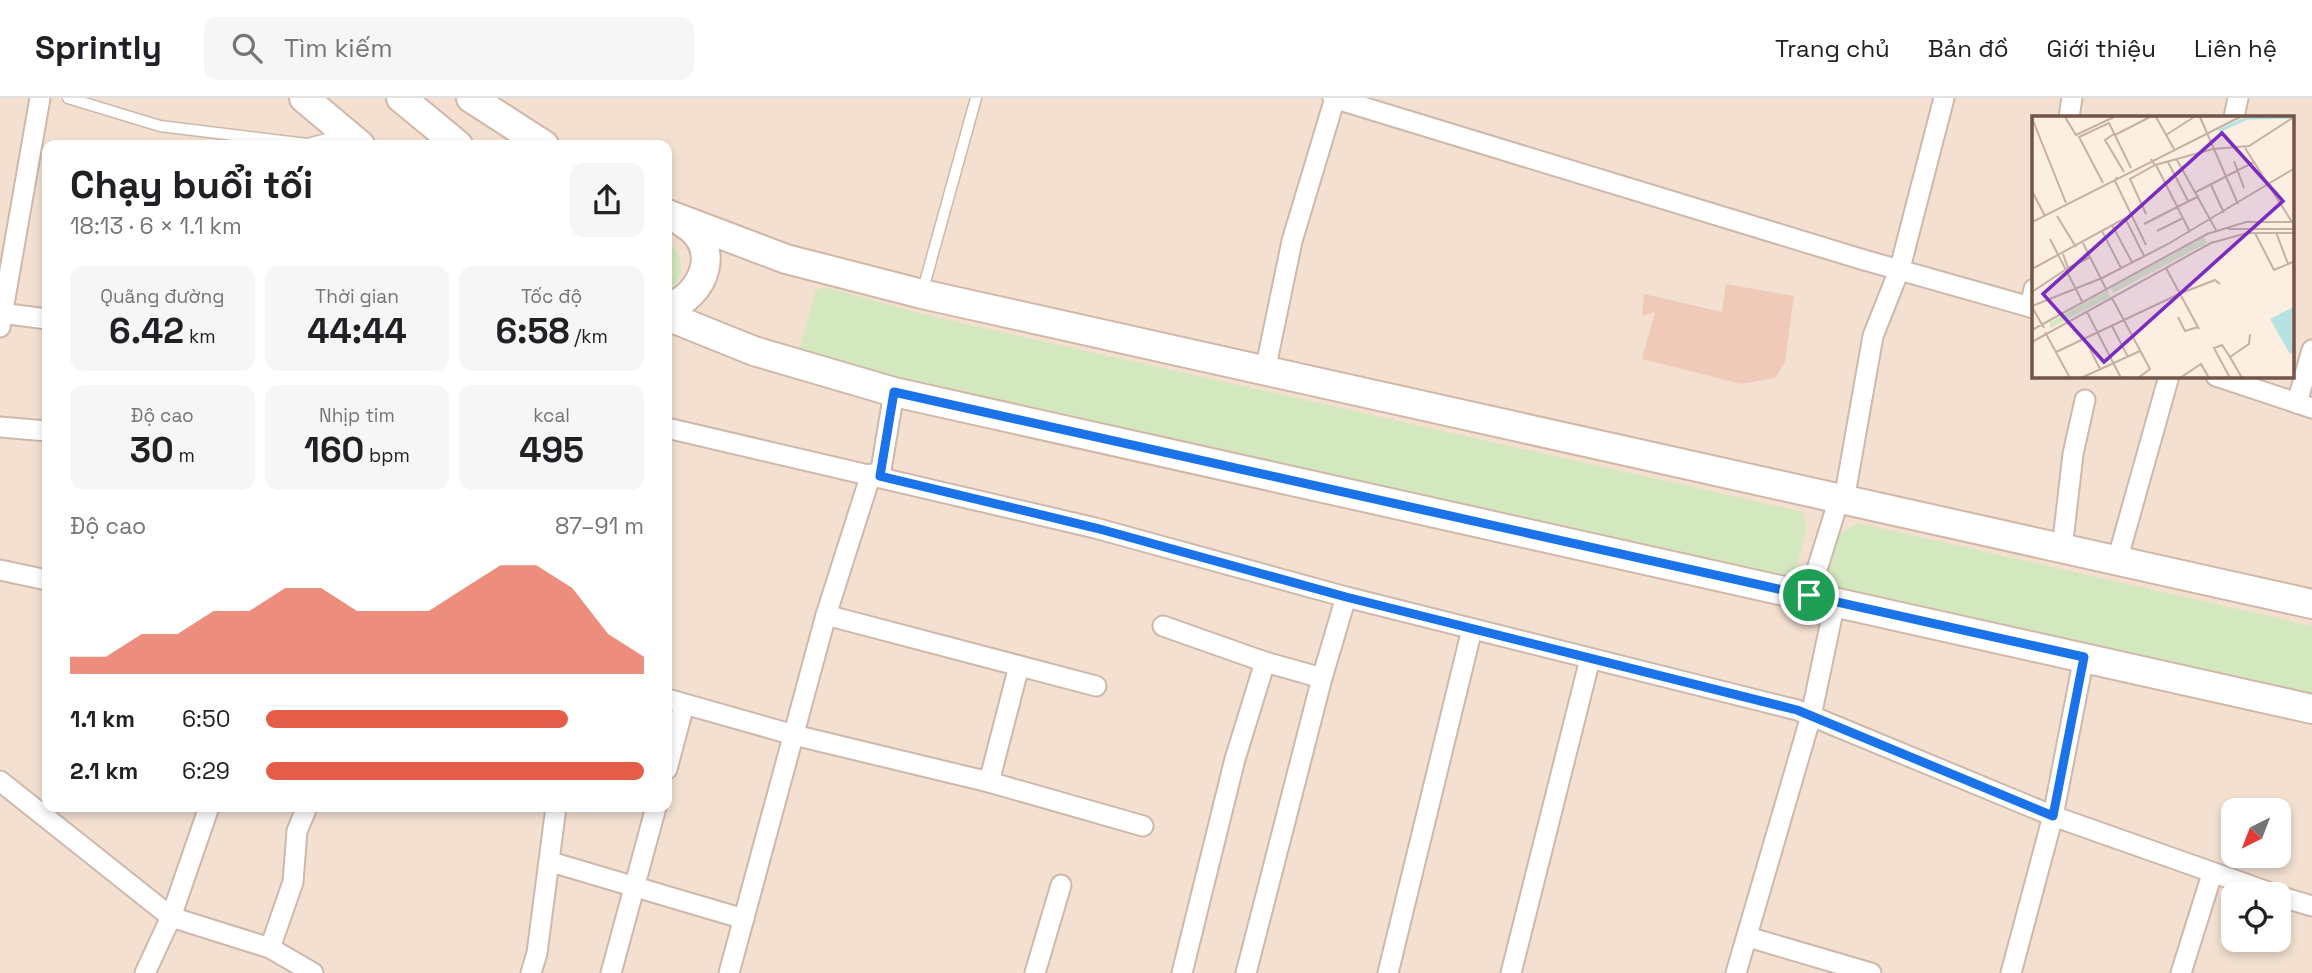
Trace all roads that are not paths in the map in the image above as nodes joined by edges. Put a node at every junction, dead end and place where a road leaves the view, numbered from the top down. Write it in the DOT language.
graph roads {
  1 [pos="40,98"];
  2 [pos="68,98"];
  3 [pos="304,98"];
  4 [pos="401,98"];
  5 [pos="471,98"];
  6 [pos="976,98"];
  7 [pos="1334,98"];
  8 [pos="1944,98"];
  9 [pos="2073,98"];
  10 [pos="2238,98"];
  11 [pos="2068,116"];
  12 [pos="2234,116"];
  13 [pos="354,139"];
  14 [pos="262,140"];
  15 [pos="452,140"];
  16 [pos="536,140"];
  17 [pos="672,216"];
  18 [pos="672,216"];
  19 [pos="1900,268"];
  20 [pos="922,294"];
  21 [pos="2032,301"];
  22 [pos="672,314"];
  23 [pos="1,318"];
  24 [pos="42,319"];
  25 [pos="672,320"];
  26 [pos="2312,350"];
  27 [pos="1265,371"];
  28 [pos="2168,378"];
  29 [pos="2222,378"];
  30 [pos="894,392"];
  31 [pos="2085,400"];
  32 [pos="2304,405"];
  33 [pos="0,427"];
  34 [pos="672,429"];
  35 [pos="42,431"];
  36 [pos="875,475"];
  37 [pos="1842,499"];
  38 [pos="2062,549"];
  39 [pos="2117,561"];
  40 [pos="0,570"];
  41 [pos="42,579"];
  42 [pos="1346,597"];
  43 [pos="1822,599"];
  44 [pos="2312,604"];
  45 [pos="826,615"];
  46 [pos="1163,626"];
  47 [pos="1472,629"];
  48 [pos="2084,657"];
  49 [pos="1590,659"];
  50 [pos="1265,662"];
  51 [pos="1019,666"];
  52 [pos="1322,678"];
  53 [pos="1096,687"];
  54 [pos="675,702"];
  55 [pos="2312,709"];
  56 [pos="1811,716"];
  57 [pos="672,727"];
  58 [pos="794,735"];
  59 [pos="0,781"];
  60 [pos="989,782"];
  61 [pos="207,812"];
  62 [pos="305,812"];
  63 [pos="556,812"];
  64 [pos="655,812"];
  65 [pos="2053,816"];
  66 [pos="1143,826"];
  67 [pos="551,862"];
  68 [pos="2212,874"];
  69 [pos="2236,882"];
  70 [pos="1061,885"];
  71 [pos="635,887"];
  72 [pos="2291,900"];
  73 [pos="2312,906"];
  74 [pos="171,916"];
  75 [pos="744,919"];
  76 [pos="1748,937"];
  77 [pos="270,948"];
  78 [pos="145,973"];
  79 [pos="313,973"];
  80 [pos="531,973"];
  81 [pos="611,973"];
  82 [pos="729,973"];
  83 [pos="1035,973"];
  84 [pos="1182,973"];
  85 [pos="1246,973"];
  86 [pos="1388,973"];
  87 [pos="1511,973"];
  88 [pos="1736,973"];
  89 [pos="1871,973"];
  90 [pos="2011,973"];
  91 [pos="2181,973"];
  1 -- 23 [label="street"];
  2 -- 14 [label="lane"];
  3 -- 13 [label="street"];
  4 -- 15 [label="street"];
  5 -- 16 [label="street"];
  6 -- 20 [label="lane"];
  7 -- 19 [label="street"];
  7 -- 27 [label="street"];
  8 -- 19 [label="street"];
  9 -- 11 [label="street"];
  10 -- 12 [label="street"];
  17 -- 20 [label="street"];
  18 -- 22 [label="street"];
  19 -- 21 [label="street"];
  19 -- 37 [label="street"];
  20 -- 27 [label="street"];
  23 -- 24 [label="street"];
  25 -- 30 [label="street"];
  26 -- 32 [label="street"];
  27 -- 37 [label="street"];
  28 -- 39 [label="street"];
  29 -- 32 [label="street"];
  30 -- 36 [label="street"];
  30 -- 43 [label="street"];
  31 -- 38 [label="street"];
  33 -- 35 [label="street"];
  34 -- 36 [label="street"];
  36 -- 42 [label="street"];
  36 -- 45 [label="street"];
  37 -- 38 [label="street"];
  37 -- 43 [label="street"];
  38 -- 39 [label="street"];
  39 -- 44 [label="street"];
  40 -- 41 [label="street"];
  42 -- 47 [label="street"];
  42 -- 52 [label="street"];
  43 -- 48 [label="street"];
  43 -- 56 [label="street"];
  45 -- 51 [label="street"];
  45 -- 58 [label="street"];
  46 -- 50 [label="street"];
  47 -- 49 [label="street"];
  47 -- 86 [label="street"];
  48 -- 55 [label="street"];
  48 -- 65 [label="street"];
  49 -- 56 [label="street"];
  49 -- 87 [label="street"];
  50 -- 52 [label="street"];
  50 -- 84 [label="street"];
  51 -- 53 [label="street"];
  51 -- 60 [label="street"];
  52 -- 85 [label="street"];
  54 -- 57 [label="street"];
  54 -- 58 [label="street"];
  56 -- 65 [label="street"];
  56 -- 76 [label="street"];
  58 -- 60 [label="street"];
  58 -- 75 [label="street"];
  59 -- 74 [label="street"];
  60 -- 66 [label="street"];
  61 -- 74 [label="street"];
  62 -- 77 [label="street"];
  63 -- 67 [label="street"];
  64 -- 71 [label="street"];
  65 -- 68 [label="street"];
  65 -- 90 [label="street"];
  67 -- 71 [label="street"];
  67 -- 80 [label="street"];
  68 -- 69 [label="street"];
  68 -- 91 [label="street"];
  70 -- 83 [label="street"];
  71 -- 75 [label="street"];
  71 -- 81 [label="street"];
  72 -- 73 [label="street"];
  74 -- 77 [label="street"];
  74 -- 78 [label="street"];
  75 -- 82 [label="street"];
  76 -- 88 [label="street"];
  76 -- 89 [label="street"];
  77 -- 79 [label="street"];
}
